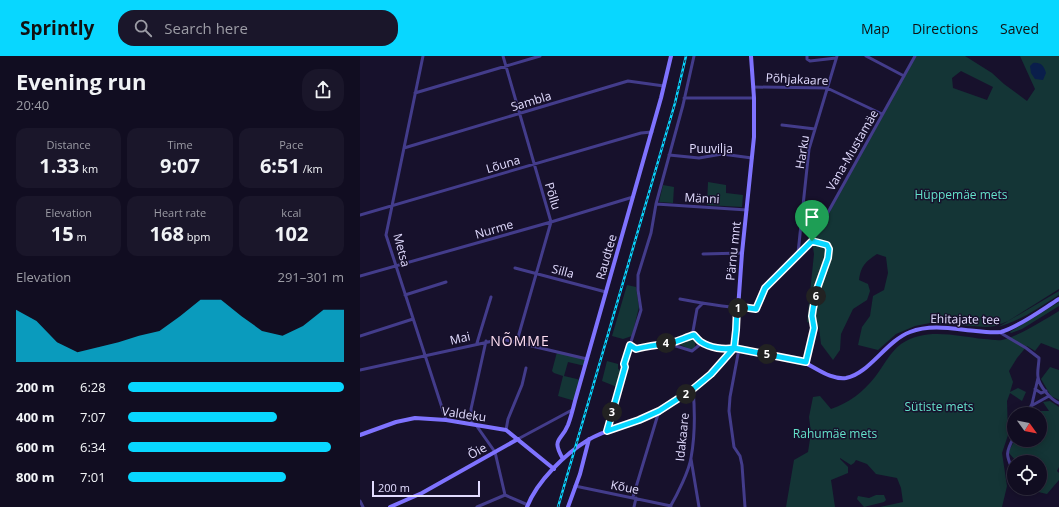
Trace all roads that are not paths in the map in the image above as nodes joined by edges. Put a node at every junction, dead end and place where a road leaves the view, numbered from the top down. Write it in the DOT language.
graph roads {
  1 [pos="423,56"];
  2 [pos="503,56"];
  3 [pos="540,56"];
  4 [pos="671,56"];
  5 [pos="694,56"];
  6 [pos="750,56"];
  7 [pos="807,56"];
  8 [pos="866,56"];
  9 [pos="915,56"];
  10 [pos="837,57"];
  11 [pos="871,57"];
  12 [pos="506,66"];
  13 [pos="904,76"];
  14 [pos="664,86"];
  15 [pos="753,87"];
  16 [pos="827,88"];
  17 [pos="415,93"];
  18 [pos="684,98"];
  19 [pos="754,98"];
  20 [pos="520,113"];
  21 [pos="882,114"];
  22 [pos="782,125"];
  23 [pos="815,129"];
  24 [pos="652,132"];
  25 [pos="404,148"];
  26 [pos="670,156"];
  27 [pos="752,158"];
  28 [pos="534,165"];
  29 [pos="633,197"];
  30 [pos="656,204"];
  31 [pos="392,205"];
  32 [pos="747,210"];
  33 [pos="360,215"];
  34 [pos="551,222"];
  35 [pos="812,241"];
  36 [pos="742,253"];
  37 [pos="704,254"];
  38 [pos="798,254"];
  39 [pos="397,266"];
  40 [pos="515,268"];
  41 [pos="537,274"];
  42 [pos="360,276"];
  43 [pos="446,282"];
  44 [pos="606,292"];
  45 [pos="405,295"];
  46 [pos="491,297"];
  47 [pos="1059,298"];
  48 [pos="680,299"];
  49 [pos="704,303"];
  50 [pos="737,308"];
  51 [pos="413,319"];
  52 [pos="999,332"];
  53 [pos="694,335"];
  54 [pos="360,336"];
  55 [pos="486,341"];
  56 [pos="517,341"];
  57 [pos="478,343"];
  58 [pos="672,343"];
  59 [pos="702,343"];
  60 [pos="631,346"];
  61 [pos="734,348"];
  62 [pos="739,349"];
  63 [pos="425,356"];
  64 [pos="587,359"];
  65 [pos="808,363"];
  66 [pos="526,368"];
  67 [pos="360,370"];
  68 [pos="1038,378"];
  69 [pos="693,389"];
  70 [pos="1035,390"];
  71 [pos="1046,391"];
  72 [pos="1048,396"];
  73 [pos="1059,403"];
  74 [pos="1031,406"];
  75 [pos="572,410"];
  76 [pos="659,411"];
  77 [pos="446,420"];
  78 [pos="474,425"];
  79 [pos="506,430"];
  80 [pos="607,431"];
  81 [pos="360,435"];
  82 [pos="518,439"];
  83 [pos="589,439"];
  84 [pos="495,452"];
  85 [pos="563,459"];
  86 [pos="691,459"];
  87 [pos="554,469"];
  88 [pos="575,486"];
  89 [pos="505,495"];
  90 [pos="635,498"];
  91 [pos="360,501"];
  92 [pos="528,506"];
  93 [pos="670,506"];
  94 [pos="363,507"];
  95 [pos="390,507"];
  96 [pos="478,507"];
  97 [pos="568,507"];
  98 [pos="634,507"];
  99 [pos="699,507"];
  100 [pos="744,507"];
  1 -- 17 [label="street, Metsa"];
  2 -- 12 [label="street, Põllu"];
  3 -- 12 [label="street"];
  4 -- 14 [label="main road, Raudtee"];
  5 -- 18 [label="street"];
  6 -- 15 [label="main road, Pärnu mnt"];
  7 -- 10 [label="street"];
  8 -- 11 [label="street"];
  9 -- 13 [label="street, Vana-Mustamäe"];
  10 -- 16 [label="street, Harku"];
  11 -- 13 [label="street"];
  12 -- 17 [label="street"];
  12 -- 20 [label="street, Põllu"];
  13 -- 21 [label="street, Vana-Mustamäe"];
  14 -- 20 [label="street, Sambla"];
  14 -- 24 [label="main road, Raudtee"];
  15 -- 16 [label="street, Põhjakaare"];
  15 -- 19 [label="main road, Pärnu mnt"];
  16 -- 21 [label="street, Põhjakaare"];
  16 -- 23 [label="street, Harku"];
  17 -- 25 [label="street, Metsa"];
  18 -- 19 [label="street"];
  18 -- 26 [label="street"];
  19 -- 27 [label="main road, Pärnu mnt"];
  20 -- 25 [label="street, Sambla"];
  20 -- 28 [label="street, Põllu"];
  21 -- 35 [label="street, Vana-Mustamäe"];
  22 -- 23 [label="street"];
  23 -- 38 [label="street, Harku"];
  24 -- 28 [label="street, Lõuna"];
  24 -- 29 [label="main road, Raudtee"];
  25 -- 31 [label="street, Metsa"];
  26 -- 27 [label="street, Puuvilja"];
  26 -- 30 [label="street"];
  27 -- 32 [label="main road, Pärnu mnt"];
  28 -- 31 [label="street, Lõuna"];
  28 -- 34 [label="street, Põllu"];
  29 -- 34 [label="street, Nurme"];
  29 -- 44 [label="main road, Raudtee"];
  30 -- 32 [label="street, Männi"];
  30 -- 60 [label="street"];
  31 -- 33 [label="street, Lõuna"];
  31 -- 39 [label="street, Metsa"];
  32 -- 36 [label="main road, Pärnu mnt"];
  34 -- 39 [label="street, Nurme"];
  34 -- 41 [label="street, Põllu"];
  35 -- 38 [label="street, Vana-Mustamäe"];
  35 -- 65 [label="street"];
  36 -- 37 [label="street"];
  36 -- 50 [label="main road, Pärnu mnt"];
  38 -- 50 [label="street, Vana-Mustamäe"];
  39 -- 42 [label="street, Nurme"];
  39 -- 45 [label="street, Metsa"];
  40 -- 41 [label="street, Silla"];
  41 -- 44 [label="street, Silla"];
  41 -- 56 [label="street, Põllu"];
  43 -- 45 [label="street"];
  44 -- 64 [label="main road, Raudtee"];
  45 -- 51 [label="street, Metsa"];
  46 -- 57 [label="street"];
  47 -- 52 [label="main road, Ehitajate tee"];
  48 -- 49 [label="street"];
  49 -- 50 [label="street"];
  49 -- 53 [label="street"];
  50 -- 61 [label="main road, Pärnu mnt"];
  51 -- 54 [label="street"];
  51 -- 63 [label="street, Metsa"];
  52 -- 65 [label="main road, Ehitajate tee"];
  52 -- 68 [label="street"];
  53 -- 58 [label="street"];
  53 -- 59 [label="street"];
  55 -- 56 [label="street, Mai"];
  55 -- 57 [label="street, Mai"];
  55 -- 78 [label="street"];
  56 -- 64 [label="street, Mai"];
  57 -- 63 [label="street, Mai"];
  58 -- 59 [label="street"];
  58 -- 60 [label="street"];
  59 -- 61 [label="street"];
  60 -- 80 [label="street"];
  61 -- 62 [label="main road, Ehitajate tee"];
  61 -- 69 [label="main road"];
  62 -- 65 [label="main road, Ehitajate tee"];
  62 -- 100 [label="street"];
  63 -- 67 [label="street, Mai"];
  63 -- 77 [label="street, Metsa"];
  64 -- 75 [label="main road, Raudtee"];
  66 -- 79 [label="street"];
  68 -- 70 [label="street"];
  68 -- 71 [label="street"];
  69 -- 76 [label="main road"];
  69 -- 86 [label="street, Idakaare"];
  70 -- 71 [label="street"];
  70 -- 74 [label="street"];
  71 -- 72 [label="street"];
  72 -- 73 [label="street"];
  72 -- 74 [label="street"];
  75 -- 82 [label="street, Õie"];
  75 -- 85 [label="main road, Raudtee"];
  76 -- 80 [label="main road"];
  76 -- 90 [label="street"];
  77 -- 78 [label="main road, Valdeku"];
  77 -- 81 [label="main road, Valdeku"];
  78 -- 79 [label="main road, Valdeku"];
  78 -- 84 [label="street"];
  79 -- 82 [label="main road, Valdeku"];
  80 -- 83 [label="main road"];
  82 -- 84 [label="main road, Õie"];
  82 -- 87 [label="main road, Valdeku"];
  83 -- 85 [label="main road"];
  83 -- 88 [label="main road"];
  84 -- 89 [label="street"];
  84 -- 95 [label="main road, Õie"];
  85 -- 87 [label="main road"];
  86 -- 93 [label="street, Idakaare"];
  86 -- 99 [label="street"];
  87 -- 92 [label="main road"];
  88 -- 90 [label="street, Kõue"];
  88 -- 97 [label="main road"];
  89 -- 92 [label="street"];
  89 -- 96 [label="street"];
  90 -- 93 [label="street, Kõue"];
  90 -- 98 [label="street"];
  91 -- 94 [label="street"];
}
